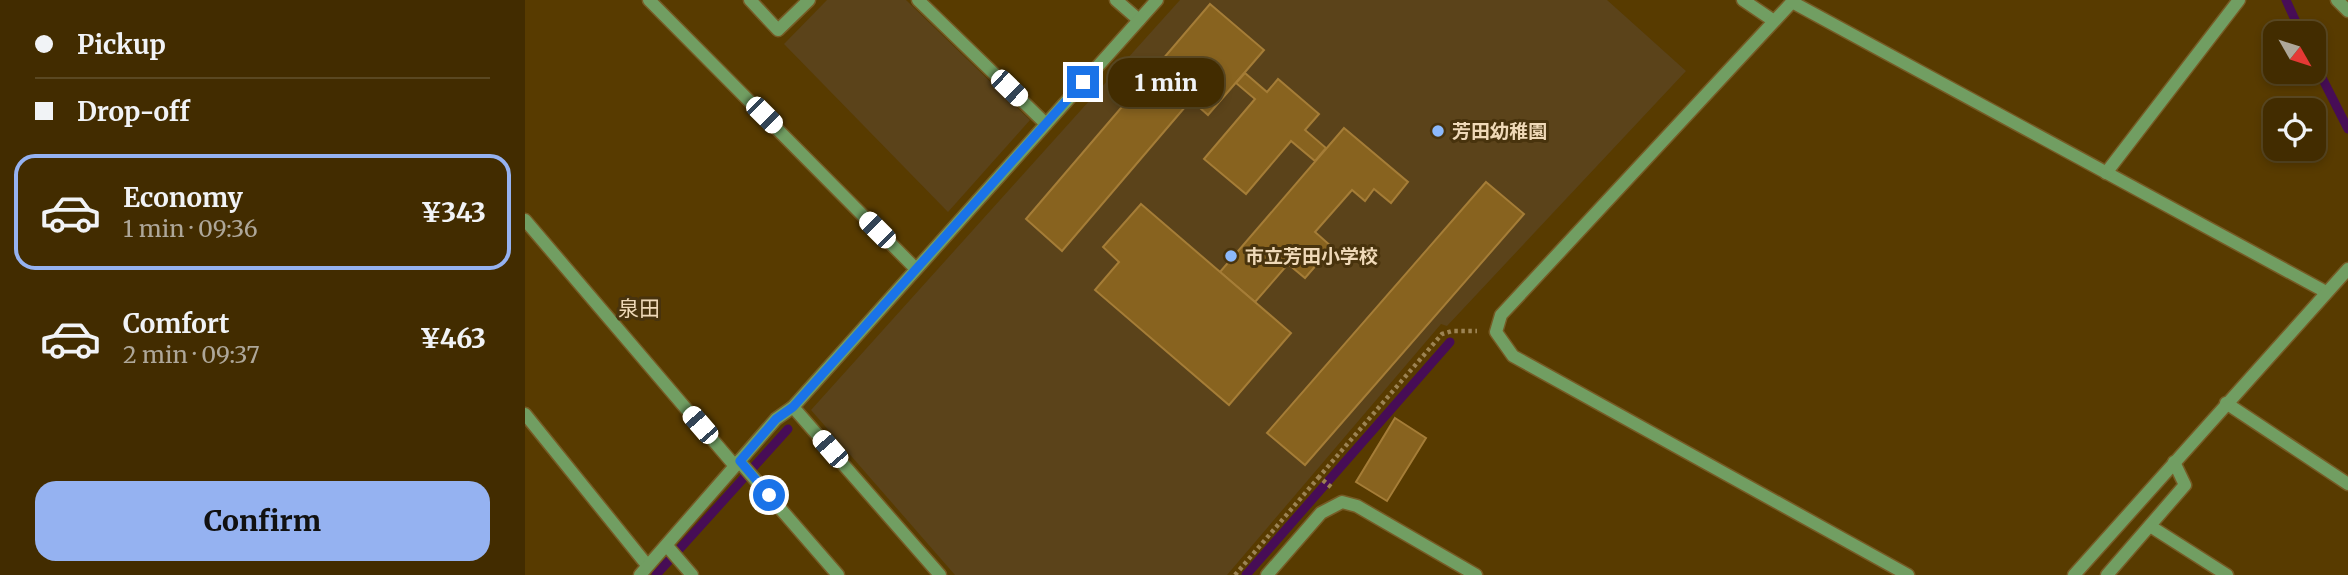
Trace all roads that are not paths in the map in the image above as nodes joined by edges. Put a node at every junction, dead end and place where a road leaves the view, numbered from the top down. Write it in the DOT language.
graph roads {
  1 [pos="649,0"];
  2 [pos="750,0"];
  3 [pos="809,0"];
  4 [pos="918,0"];
  5 [pos="1116,0"];
  6 [pos="1157,0"];
  7 [pos="1743,0"];
  8 [pos="2239,0"];
  9 [pos="2337,0"];
  10 [pos="1793,1"];
  11 [pos="2348,11"];
  12 [pos="1139,20"];
  13 [pos="1774,20"];
  14 [pos="1046,124"];
  15 [pos="2106,173"];
  16 [pos="525,220"];
  17 [pos="916,269"];
  18 [pos="2348,269"];
  19 [pos="2326,292"];
  20 [pos="2226,403"];
  21 [pos="793,407"];
  22 [pos="525,414"];
  23 [pos="2174,462"];
  24 [pos="743,468"];
  25 [pos="2348,484"];
  26 [pos="2150,526"];
  27 [pos="671,551"];
  28 [pos="643,570"];
  29 [pos="692,575"];
  30 [pos="838,575"];
  31 [pos="940,575"];
  32 [pos="1267,575"];
  33 [pos="1476,575"];
  34 [pos="1908,575"];
  35 [pos="2074,575"];
  36 [pos="2107,575"];
  37 [pos="2227,575"];
  1 -- 17 [label="street"];
  2 -- 3 [label="street"];
  4 -- 14 [label="street"];
  5 -- 12 [label="street"];
  6 -- 12 [label="street"];
  7 -- 13 [label="street"];
  8 -- 15 [label="street"];
  9 -- 11 [label="street"];
  10 -- 13 [label="street"];
  10 -- 15 [label="street"];
  12 -- 14 [label="street"];
  13 -- 34 [label="street"];
  14 -- 17 [label="street"];
  15 -- 19 [label="street"];
  16 -- 24 [label="street"];
  17 -- 21 [label="street"];
  18 -- 19 [label="street"];
  19 -- 20 [label="street"];
  20 -- 23 [label="street"];
  20 -- 25 [label="street"];
  21 -- 24 [label="street"];
  21 -- 31 [label="street"];
  22 -- 28 [label="street"];
  23 -- 26 [label="street"];
  23 -- 35 [label="street"];
  24 -- 27 [label="street"];
  24 -- 30 [label="street"];
  26 -- 36 [label="street"];
  26 -- 37 [label="street"];
  27 -- 28 [label="street"];
  27 -- 29 [label="street"];
  32 -- 33 [label="street"];
}
